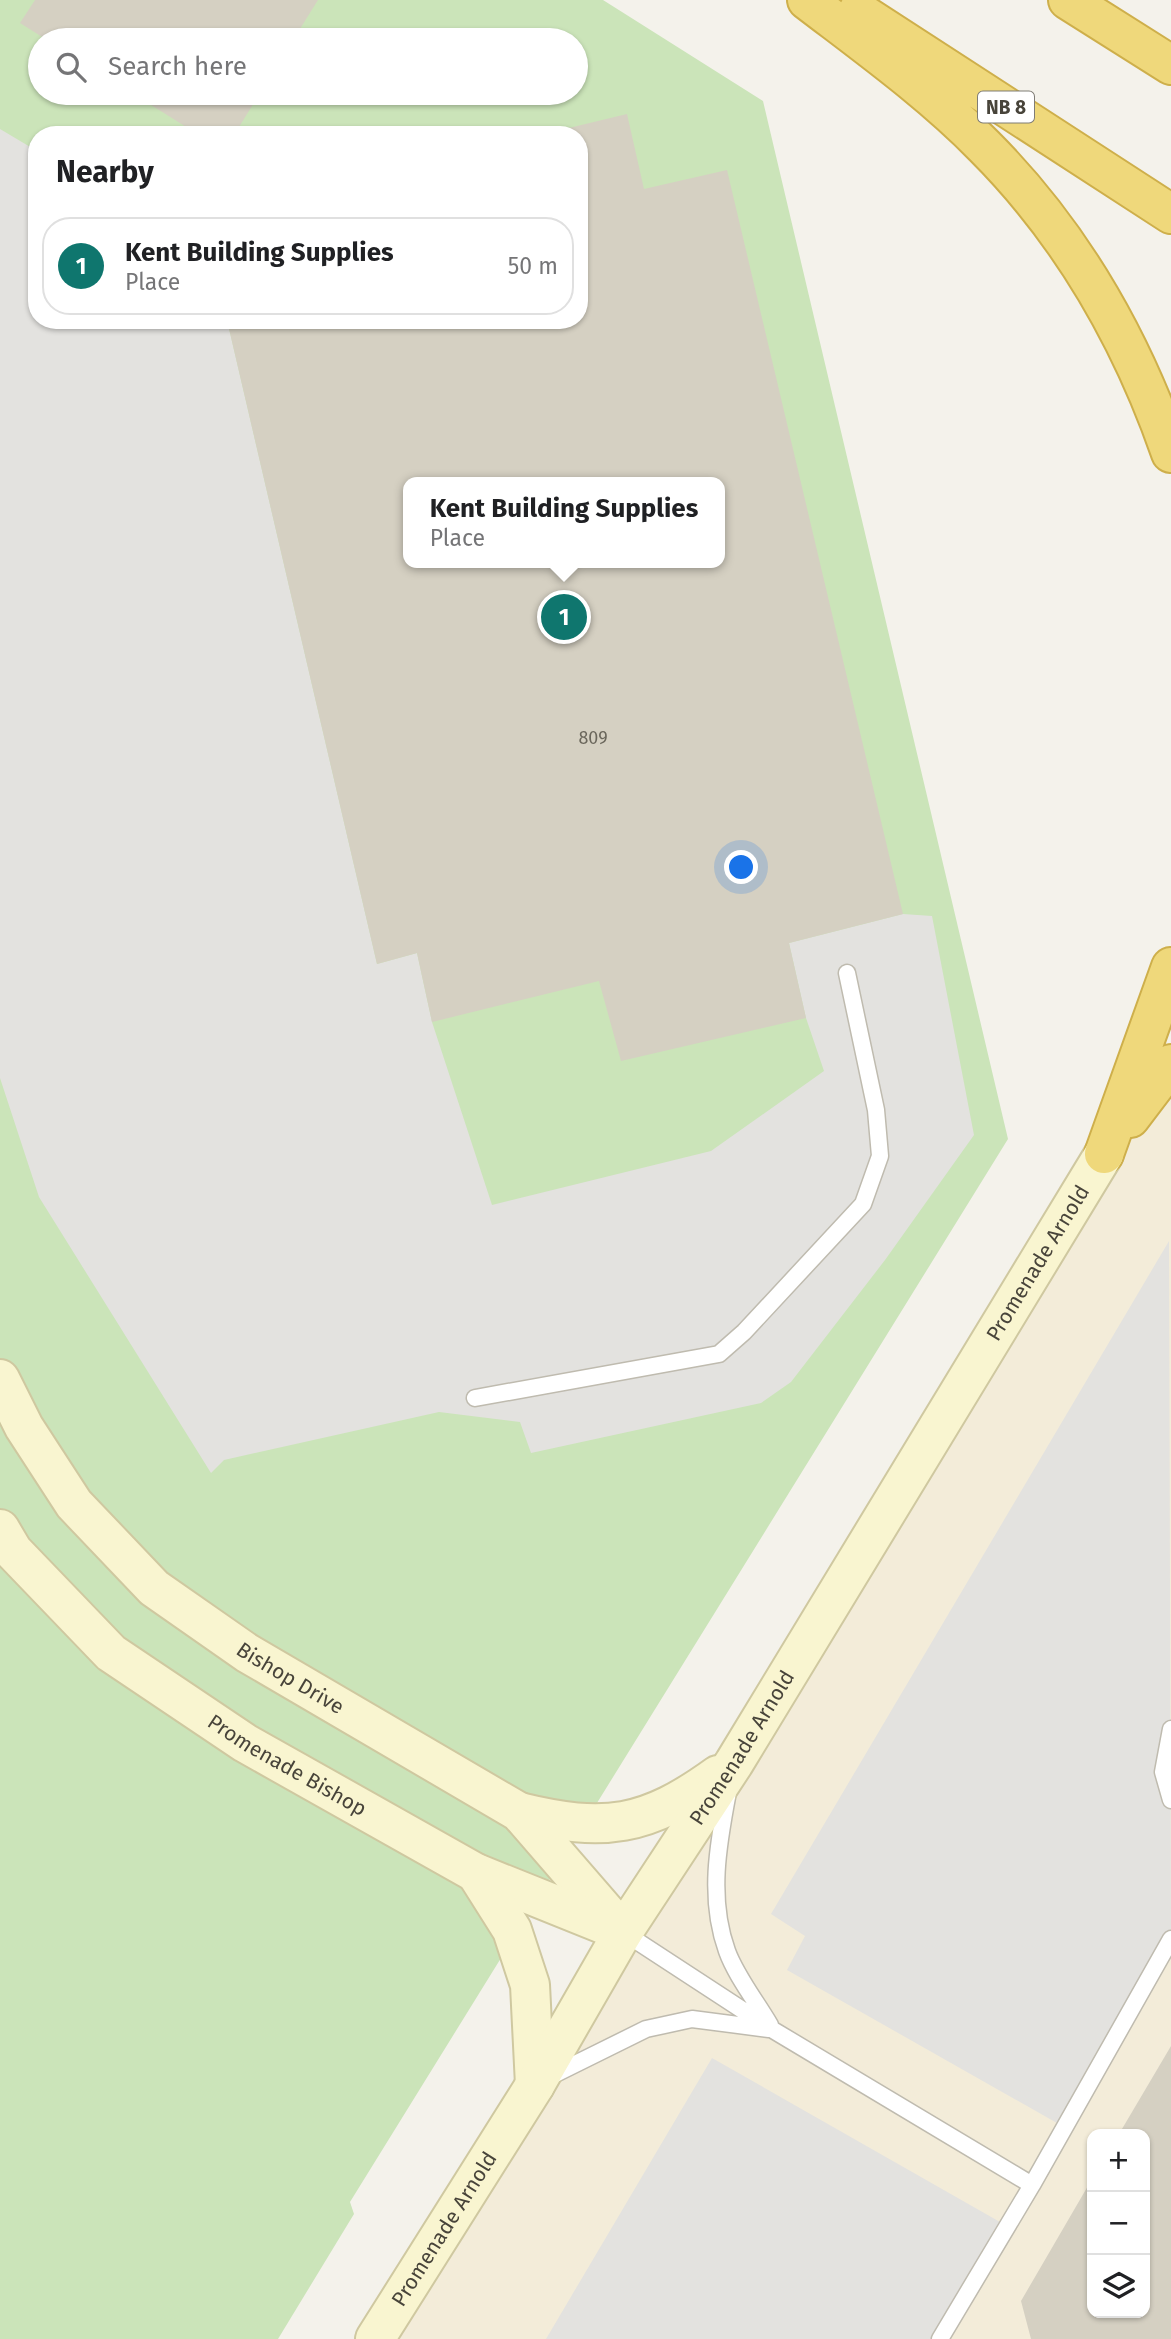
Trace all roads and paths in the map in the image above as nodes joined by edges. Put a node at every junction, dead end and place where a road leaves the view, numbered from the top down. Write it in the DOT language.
graph roads {
  1 [pos="807,0"];
  2 [pos="842,0"];
  3 [pos="1068,0"];
  4 [pos="1171,65"];
  5 [pos="1171,214"];
  6 [pos="1171,453"];
  7 [pos="1171,967"];
  8 [pos="847,973"];
  9 [pos="1171,1064"];
  10 [pos="1104,1154"];
  11 [pos="0,1379"];
  12 [pos="475,1398"];
  13 [pos="0,1529"];
  14 [pos="1171,1729"];
  15 [pos="734,1763"];
  16 [pos="1171,1800"];
  17 [pos="519,1812"];
  18 [pos="476,1873"];
  19 [pos="623,1932"];
  20 [pos="1171,1938"];
  21 [pos="773,2030"];
  22 [pos="535,2085"];
  23 [pos="1032,2185"];
  24 [pos="375,2339"];
  25 [pos="940,2339"];
  1 -- 6 [label="highway"];
  2 -- 5 [label="highway, NB 8"];
  3 -- 4 [label="highway"];
  7 -- 10 [label="highway"];
  8 -- 12 [label="lane"];
  9 -- 10 [label="highway"];
  10 -- 15 [label="street, Promenade Arnold"];
  11 -- 17 [label="street, Bishop Drive"];
  13 -- 18 [label="street, Promenade Bishop"];
  14 -- 16 [label="lane"];
  15 -- 17 [label="street"];
  15 -- 19 [label="street, Promenade Arnold"];
  15 -- 21 [label="lane"];
  17 -- 19 [label="street, Bishop Drive"];
  18 -- 19 [label="street, Promenade Bishop"];
  18 -- 22 [label="street"];
  19 -- 21 [label="lane"];
  19 -- 22 [label="street, Promenade Arnold"];
  20 -- 23 [label="lane"];
  21 -- 22 [label="lane"];
  21 -- 23 [label="lane"];
  22 -- 24 [label="street, Promenade Arnold"];
  23 -- 25 [label="lane"];
}
